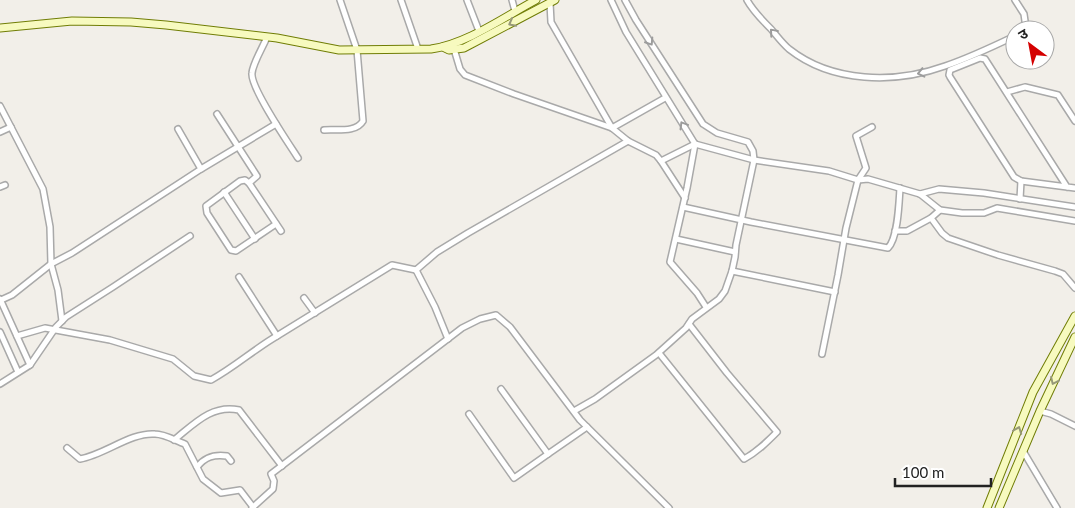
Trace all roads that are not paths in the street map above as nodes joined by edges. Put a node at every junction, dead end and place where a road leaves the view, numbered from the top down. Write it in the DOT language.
graph roads {
  1 [pos="340,0"];
  2 [pos="401,0"];
  3 [pos="467,0"];
  4 [pos="512,0"];
  5 [pos="536,0"];
  6 [pos="611,0"];
  7 [pos="625,0"];
  8 [pos="747,0"];
  9 [pos="1015,0"];
  10 [pos="553,1"];
  11 [pos="516,11"];
  12 [pos="1025,20"];
  13 [pos="0,28"];
  14 [pos="479,31"];
  15 [pos="267,37"];
  16 [pos="1005,40"];
  17 [pos="454,46"];
  18 [pos="418,48"];
  19 [pos="357,50"];
  20 [pos="1007,92"];
  21 [pos="666,98"];
  22 [pos="0,106"];
  23 [pos="217,114"];
  24 [pos="1075,121"];
  25 [pos="276,124"];
  26 [pos="11,127"];
  27 [pos="872,127"];
  28 [pos="612,128"];
  29 [pos="178,129"];
  30 [pos="324,130"];
  31 [pos="0,132"];
  32 [pos="628,140"];
  33 [pos="695,144"];
  34 [pos="238,147"];
  35 [pos="298,158"];
  36 [pos="754,160"];
  37 [pos="661,162"];
  38 [pos="202,169"];
  39 [pos="858,180"];
  40 [pos="1021,181"];
  41 [pos="248,183"];
  42 [pos="1067,187"];
  43 [pos="900,188"];
  44 [pos="1075,188"];
  45 [pos="224,192"];
  46 [pos="920,194"];
  47 [pos="999,196"];
  48 [pos="685,198"];
  49 [pos="1020,199"];
  50 [pos="683,207"];
  51 [pos="1075,207"];
  52 [pos="998,208"];
  53 [pos="940,210"];
  54 [pos="930,218"];
  55 [pos="741,220"];
  56 [pos="1075,221"];
  57 [pos="276,224"];
  58 [pos="281,231"];
  59 [pos="895,231"];
  60 [pos="190,236"];
  61 [pos="255,238"];
  62 [pos="676,239"];
  63 [pos="845,239"];
  64 [pos="736,252"];
  65 [pos="51,264"];
  66 [pos="416,270"];
  67 [pos="732,271"];
  68 [pos="239,277"];
  69 [pos="1075,288"];
  70 [pos="835,292"];
  71 [pos="304,298"];
  72 [pos="0,300"];
  73 [pos="706,308"];
  74 [pos="315,313"];
  75 [pos="1075,316"];
  76 [pos="62,321"];
  77 [pos="689,324"];
  78 [pos="54,330"];
  79 [pos="0,332"];
  80 [pos="17,336"];
  81 [pos="277,336"];
  82 [pos="1075,337"];
  83 [pos="448,339"];
  84 [pos="659,353"];
  85 [pos="822,354"];
  86 [pos="30,365"];
  87 [pos="18,372"];
  88 [pos="0,384"];
  89 [pos="501,389"];
  90 [pos="574,411"];
  91 [pos="1040,411"];
  92 [pos="469,414"];
  93 [pos="1075,426"];
  94 [pos="587,427"];
  95 [pos="174,440"];
  96 [pos="67,448"];
  97 [pos="1024,451"];
  98 [pos="548,454"];
  99 [pos="230,462"];
  100 [pos="282,466"];
  101 [pos="197,467"];
  102 [pos="252,508"];
  103 [pos="669,508"];
  104 [pos="988,508"];
  105 [pos="999,508"];
  106 [pos="1057,508"];
  1 -- 19 [label="street"];
  2 -- 18 [label="street"];
  3 -- 14 [label="street"];
  4 -- 11 [label="street"];
  5 -- 11 [label="street"];
  6 -- 21 [label="street"];
  7 -- 36 [label="street, one-way"];
  16 -- 8 [label="street, one-way"];
  9 -- 12 [label="street"];
  10 -- 17 [label="street, one-way"];
  10 -- 28 [label="street"];
  11 -- 14 [label="street"];
  13 -- 15 [label="street"];
  14 -- 17 [label="street"];
  15 -- 19 [label="street"];
  15 -- 25 [label="street"];
  17 -- 18 [label="street"];
  17 -- 28 [label="street"];
  18 -- 19 [label="street"];
  19 -- 30 [label="street"];
  20 -- 24 [label="street"];
  20 -- 40 [label="street"];
  20 -- 42 [label="street"];
  21 -- 28 [label="street"];
  33 -- 21 [label="street, one-way"];
  22 -- 26 [label="street"];
  23 -- 34 [label="street"];
  25 -- 34 [label="street"];
  25 -- 35 [label="street"];
  26 -- 31 [label="street"];
  26 -- 65 [label="street"];
  27 -- 39 [label="street"];
  28 -- 32 [label="street"];
  29 -- 38 [label="street"];
  32 -- 37 [label="street"];
  32 -- 66 [label="street"];
  33 -- 36 [label="street"];
  33 -- 37 [label="street"];
  33 -- 48 [label="street"];
  34 -- 38 [label="street"];
  34 -- 41 [label="street"];
  36 -- 39 [label="street"];
  36 -- 55 [label="street"];
  37 -- 48 [label="street"];
  38 -- 65 [label="street"];
  39 -- 43 [label="street"];
  39 -- 63 [label="street"];
  40 -- 42 [label="street"];
  40 -- 49 [label="street"];
  41 -- 45 [label="street"];
  41 -- 57 [label="street"];
  42 -- 44 [label="street"];
  43 -- 46 [label="street"];
  43 -- 59 [label="street"];
  45 -- 61 [label="street"];
  45 -- 61 [label="street"];
  46 -- 47 [label="street"];
  46 -- 53 [label="street"];
  47 -- 49 [label="street"];
  47 -- 52 [label="street"];
  48 -- 50 [label="street"];
  49 -- 51 [label="street"];
  50 -- 55 [label="street"];
  50 -- 62 [label="street"];
  52 -- 53 [label="street"];
  52 -- 56 [label="street"];
  53 -- 54 [label="street"];
  54 -- 59 [label="street"];
  54 -- 69 [label="street"];
  55 -- 63 [label="street"];
  55 -- 64 [label="street"];
  57 -- 58 [label="street"];
  57 -- 61 [label="street"];
  59 -- 63 [label="street"];
  60 -- 76 [label="street"];
  62 -- 64 [label="street"];
  62 -- 73 [label="street"];
  63 -- 70 [label="street"];
  64 -- 67 [label="street"];
  65 -- 72 [label="street"];
  65 -- 76 [label="street"];
  66 -- 74 [label="street"];
  66 -- 83 [label="street"];
  67 -- 70 [label="street"];
  67 -- 73 [label="street"];
  68 -- 81 [label="street"];
  70 -- 85 [label="street"];
  71 -- 74 [label="street"];
  72 -- 80 [label="street"];
  73 -- 77 [label="street"];
  74 -- 81 [label="street"];
  104 -- 75 [label="street, one-way"];
  76 -- 78 [label="street"];
  77 -- 84 [label="street"];
  77 -- 84 [label="street"];
  78 -- 80 [label="street"];
  78 -- 81 [label="street"];
  78 -- 86 [label="street"];
  79 -- 87 [label="street"];
  80 -- 86 [label="street"];
  82 -- 91 [label="street, one-way"];
  83 -- 90 [label="street"];
  83 -- 100 [label="street"];
  84 -- 90 [label="street"];
  86 -- 87 [label="street"];
  87 -- 88 [label="street"];
  89 -- 98 [label="street"];
  90 -- 94 [label="street"];
  91 -- 93 [label="street"];
  91 -- 97 [label="street"];
  92 -- 98 [label="street"];
  94 -- 98 [label="street"];
  94 -- 103 [label="street"];
  95 -- 96 [label="street"];
  95 -- 100 [label="street"];
  95 -- 101 [label="street"];
  97 -- 105 [label="street"];
  97 -- 106 [label="street"];
  99 -- 101 [label="street"];
  100 -- 102 [label="street"];
  101 -- 102 [label="street"];
}
